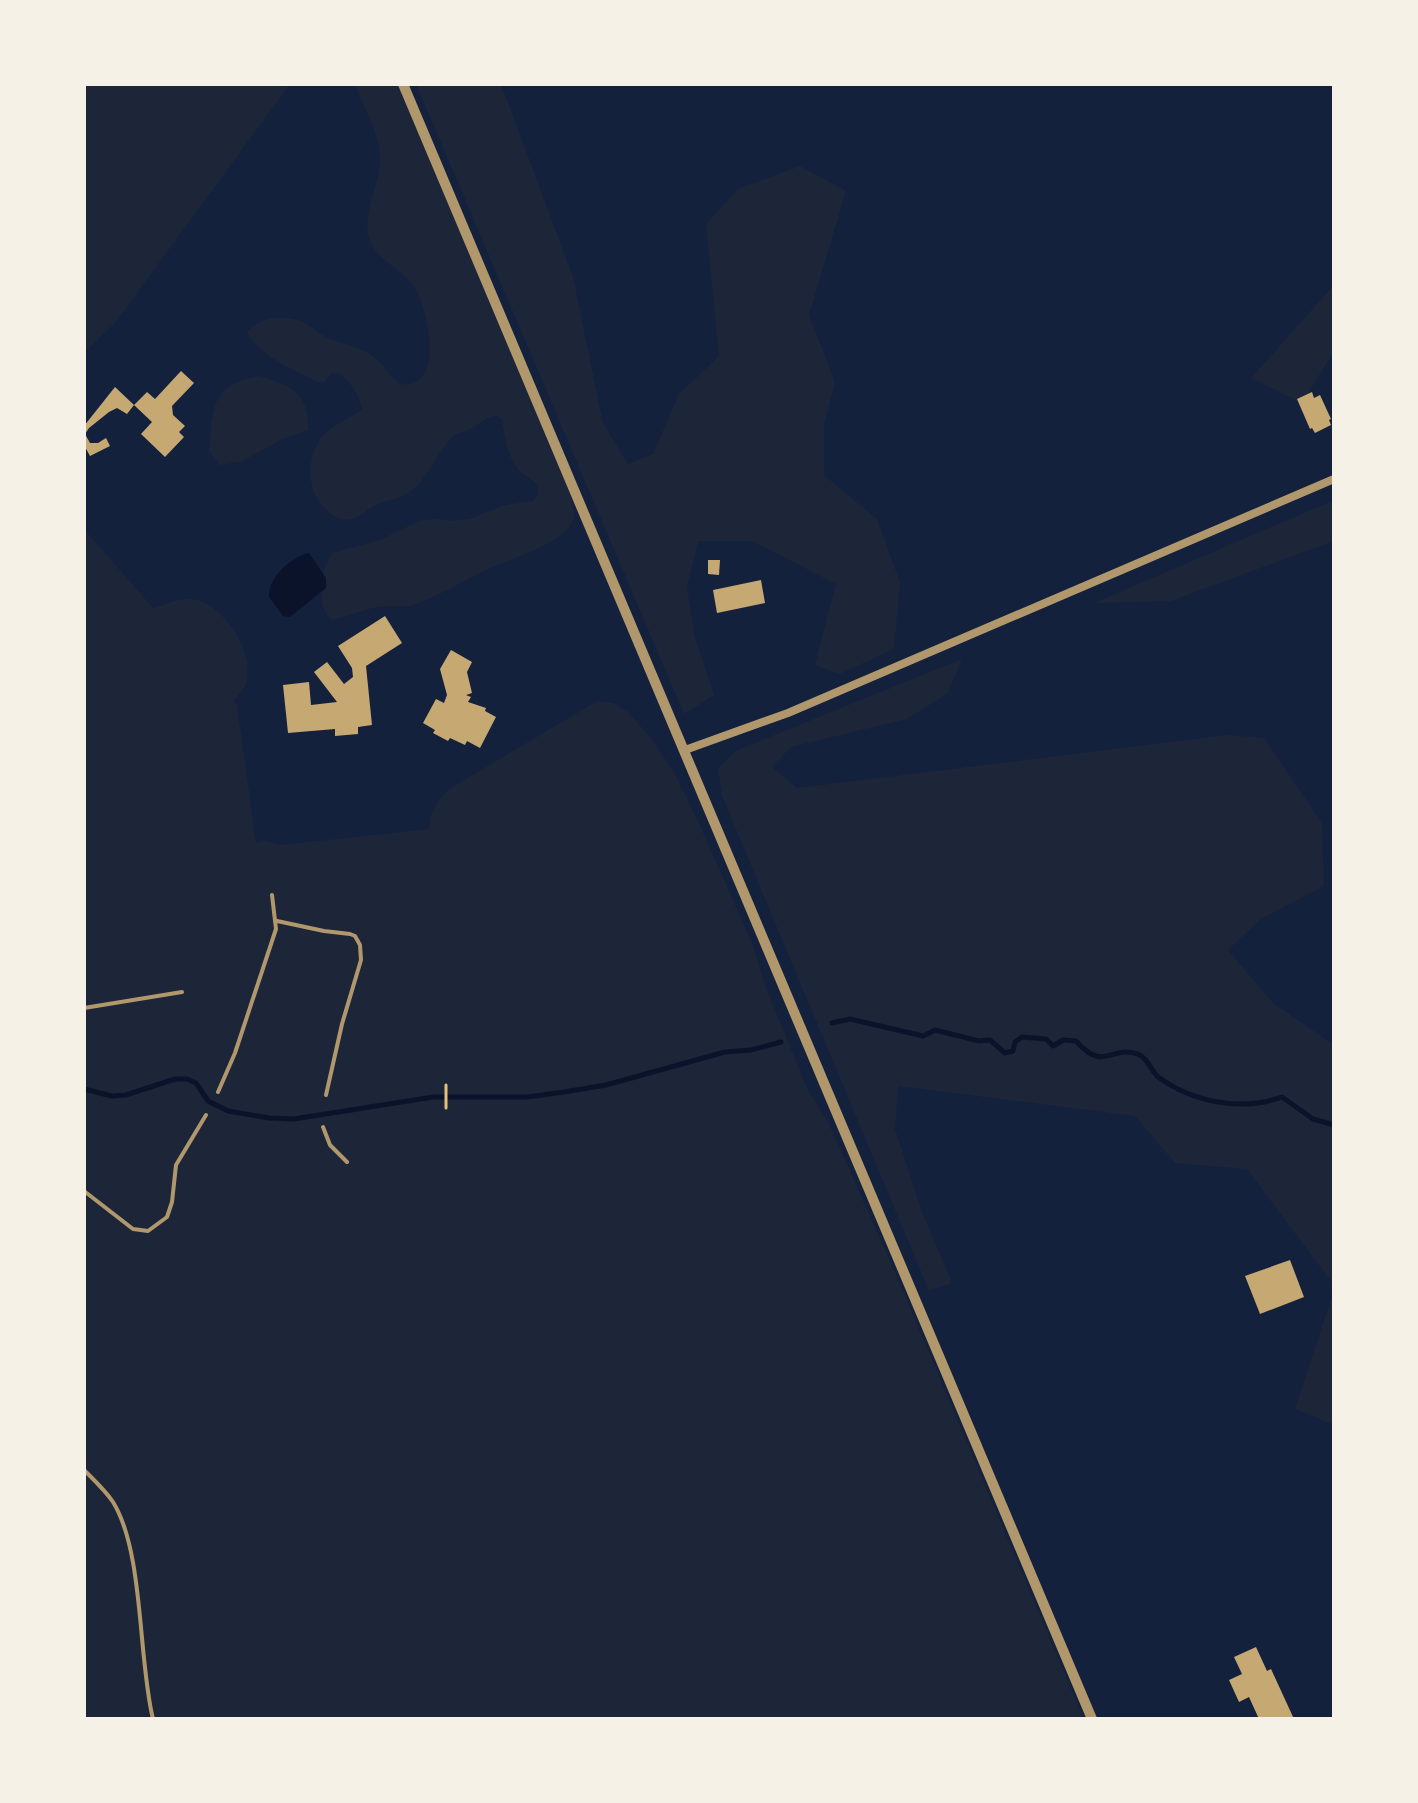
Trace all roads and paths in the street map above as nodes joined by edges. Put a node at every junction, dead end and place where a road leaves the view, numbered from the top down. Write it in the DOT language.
graph roads {
  1 [pos="403,84"];
  2 [pos="1333,478"];
  3 [pos="685,750"];
  4 [pos="272,895"];
  5 [pos="277,921"];
  6 [pos="182,992"];
  7 [pos="84,1008"];
  8 [pos="446,1085"];
  9 [pos="218,1092"];
  10 [pos="326,1095"];
  11 [pos="446,1108"];
  12 [pos="206,1115"];
  13 [pos="323,1127"];
  14 [pos="347,1162"];
  15 [pos="84,1191"];
  16 [pos="84,1470"];
  17 [pos="153,1719"];
  18 [pos="1092,1719"];
  1 -- 3 [label="street"];
  2 -- 3 [label="street"];
  3 -- 18 [label="street"];
  4 -- 5 [label="lane"];
  5 -- 9 [label="lane"];
  5 -- 10 [label="lane"];
  6 -- 7 [label="lane"];
  8 -- 11 [label="path"];
  12 -- 15 [label="lane"];
  13 -- 14 [label="lane"];
  16 -- 17 [label="lane"];
}
